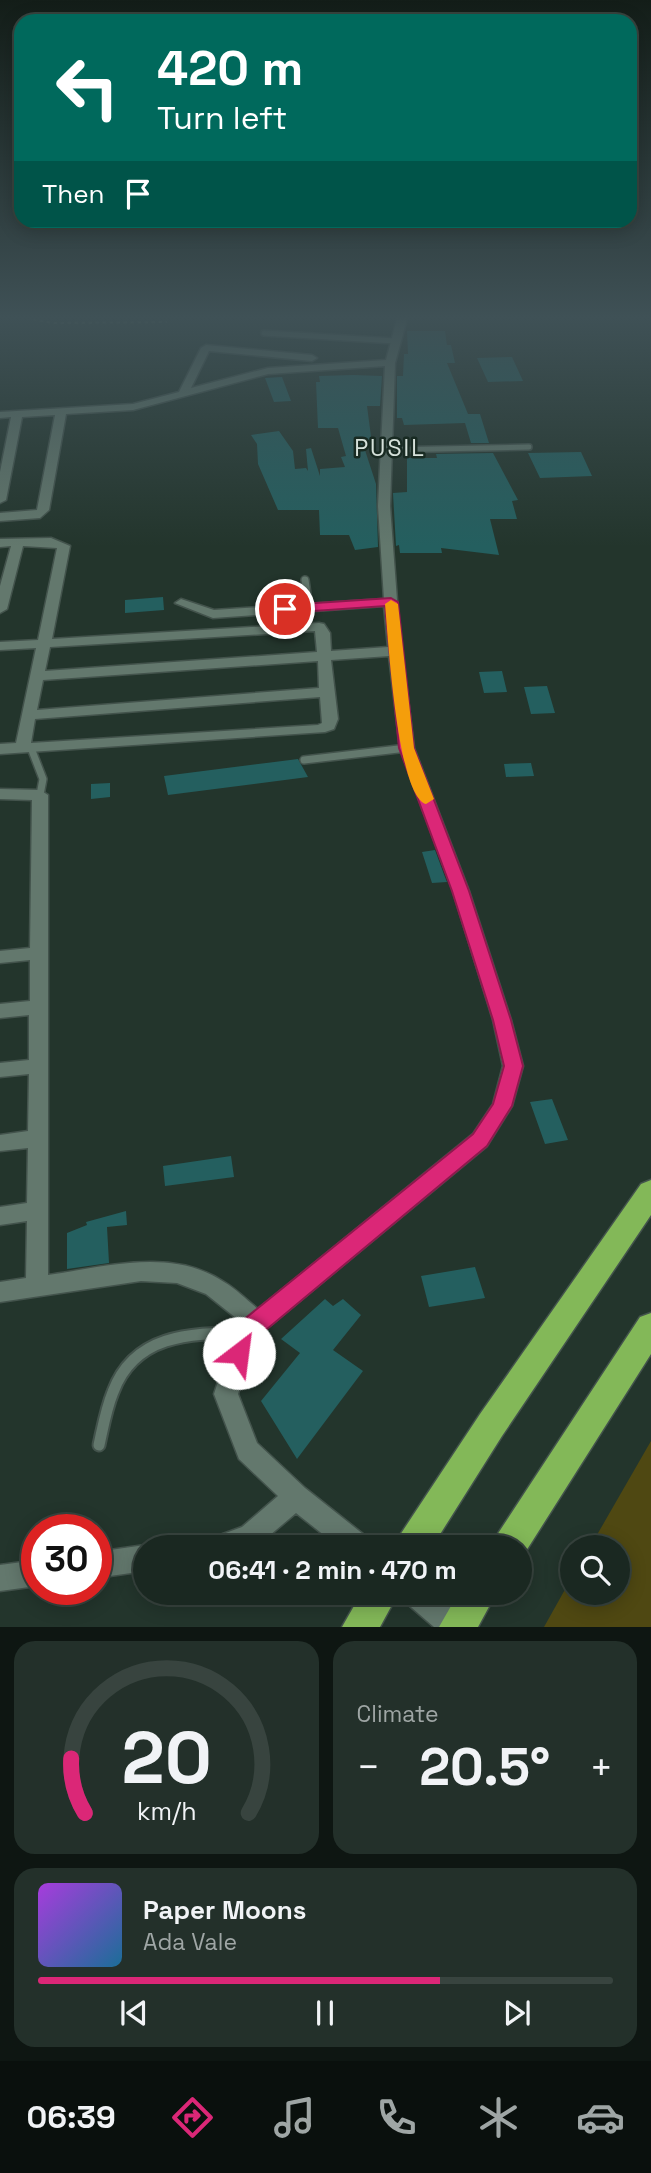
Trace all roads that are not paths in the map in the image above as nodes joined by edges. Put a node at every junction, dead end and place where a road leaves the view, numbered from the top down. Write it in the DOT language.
graph roads {
  1 [pos="179,395"];
  2 [pos="389,395"];
  3 [pos="61,412"];
  4 [pos="17,414"];
  5 [pos="0,415"];
  6 [pos="529,447"];
  7 [pos="386,450"];
  8 [pos="0,500"];
  9 [pos="0,517"];
  10 [pos="0,543"];
  11 [pos="18,543"];
  12 [pos="305,580"];
  13 [pos="391,602"];
  14 [pos="181,603"];
  15 [pos="309,608"];
  16 [pos="0,609"];
  17 [pos="44,644"];
  18 [pos="0,646"];
  19 [pos="395,651"];
  20 [pos="324,655"];
  21 [pos="37,676"];
  22 [pos="326,692"];
  23 [pos="30,715"];
  24 [pos="0,748"];
  25 [pos="407,748"];
  26 [pos="27,749"];
  27 [pos="304,760"];
  28 [pos="0,794"];
  29 [pos="40,795"];
  30 [pos="39,953"];
  31 [pos="0,957"];
  32 [pos="38,1007"];
  33 [pos="0,1011"];
  34 [pos="38,1066"];
  35 [pos="0,1070"];
  36 [pos="38,1139"];
  37 [pos="0,1143"];
  38 [pos="651,1192"];
  39 [pos="37,1211"];
  40 [pos="0,1216"];
  41 [pos="37,1286"];
  42 [pos="0,1292"];
  43 [pos="252,1327"];
  44 [pos="651,1327"];
  45 [pos="99,1445"];
  46 [pos="296,1497"];
  47 [pos="252,1535"];
  48 [pos="344,1535"];
  49 [pos="420,1535"];
  50 [pos="517,1535"];
  51 [pos="133,1560"];
  52 [pos="112,1563"];
  53 [pos="21,1575"];
  54 [pos="0,1578"];
  55 [pos="374,1605"];
  56 [pos="429,1605"];
  57 [pos="471,1605"];
  58 [pos="360,1627"];
  59 [pos="456,1627"];
  1 -- 3 [label="street"];
  2 -- 7 [label="street"];
  3 -- 4 [label="street"];
  3 -- 9 [label="street"];
  4 -- 5 [label="street"];
  4 -- 8 [label="street"];
  6 -- 7 [label="lane"];
  7 -- 13 [label="street"];
  10 -- 11 [label="street"];
  11 -- 16 [label="street"];
  11 -- 17 [label="street"];
  12 -- 15 [label="lane"];
  13 -- 15 [label="street"];
  13 -- 19 [label="street"];
  14 -- 15 [label="street"];
  17 -- 18 [label="street"];
  17 -- 20 [label="street"];
  17 -- 21 [label="street"];
  19 -- 20 [label="street"];
  19 -- 25 [label="street"];
  20 -- 21 [label="street"];
  20 -- 22 [label="street"];
  21 -- 23 [label="street"];
  22 -- 23 [label="street"];
  22 -- 26 [label="street"];
  23 -- 26 [label="street"];
  24 -- 26 [label="street"];
  25 -- 27 [label="lane"];
  25 -- 43 [label="street"];
  26 -- 29 [label="lane"];
  28 -- 29 [label="street"];
  29 -- 30 [label="street"];
  30 -- 31 [label="street"];
  30 -- 32 [label="street"];
  32 -- 33 [label="street"];
  32 -- 34 [label="street"];
  34 -- 35 [label="street"];
  34 -- 36 [label="street"];
  36 -- 37 [label="street"];
  36 -- 39 [label="street"];
  38 -- 49 [label="highway"];
  39 -- 40 [label="street"];
  39 -- 41 [label="street"];
  41 -- 42 [label="street"];
  41 -- 43 [label="street"];
  43 -- 45 [label="lane"];
  43 -- 46 [label="street"];
  44 -- 50 [label="highway"];
  46 -- 47 [label="street"];
  46 -- 48 [label="street"];
  51 -- 52 [label="street"];
  53 -- 54 [label="street"];
  55 -- 58 [label="highway"];
  56 -- 59 [label="street"];
  57 -- 59 [label="highway"];
}
